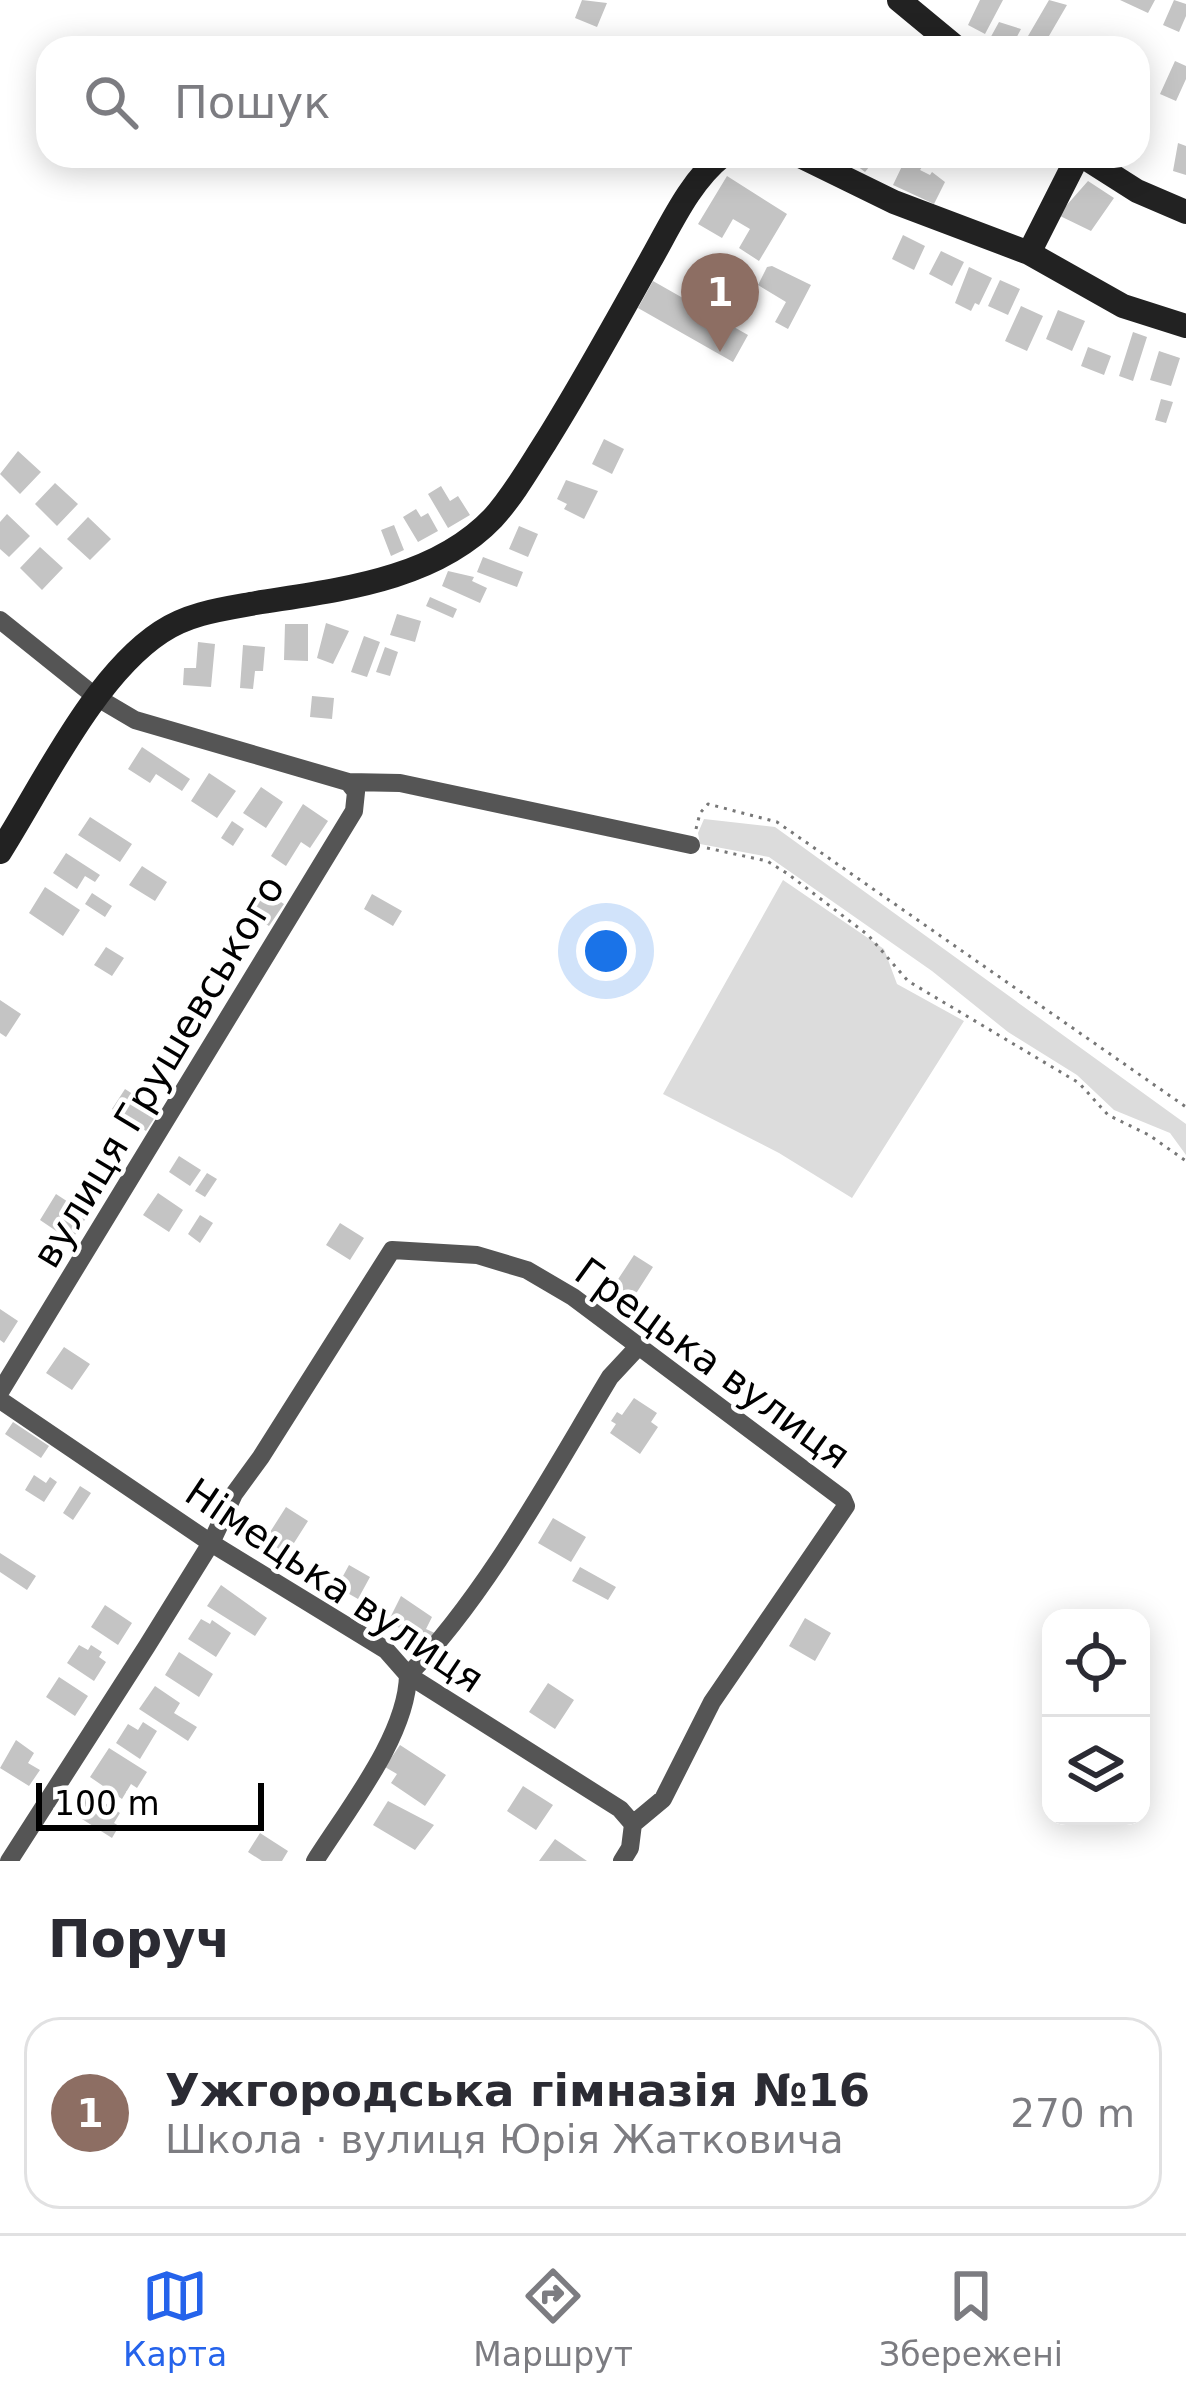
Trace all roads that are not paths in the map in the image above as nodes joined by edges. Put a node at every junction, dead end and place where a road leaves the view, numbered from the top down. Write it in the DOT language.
graph roads {
  1 [pos="899,0"];
  2 [pos="942,36"];
  3 [pos="711,168"];
  4 [pos="825,168"];
  5 [pos="1072,168"];
  6 [pos="1100,168"];
  7 [pos="1186,212"];
  8 [pos="1029,253"];
  9 [pos="1186,326"];
  10 [pos="0,620"];
  11 [pos="96,697"];
  12 [pos="348,782"];
  13 [pos="691,845"];
  14 [pos="0,852"];
  15 [pos="637,1348"];
  16 [pos="0,1396"];
  17 [pos="211,1543"];
  18 [pos="408,1675"];
  19 [pos="633,1824"];
  20 [pos="9,1861"];
  21 [pos="315,1861"];
  22 [pos="622,1861"];
  1 -- 2 [label="street"];
  3 -- 11 [label="street"];
  4 -- 8 [label="street"];
  5 -- 8 [label="street"];
  6 -- 7 [label="street"];
  8 -- 9 [label="street"];
  10 -- 11 [label="street"];
  11 -- 12 [label="street"];
  11 -- 14 [label="street"];
  12 -- 13 [label="street"];
  12 -- 16 [label="street, вулиця Грушевського"];
  15 -- 17 [label="street, Грецька вулиця"];
  15 -- 18 [label="street"];
  15 -- 19 [label="street, Грецька вулиця"];
  16 -- 17 [label="street, Німецька вулиця"];
  17 -- 18 [label="street, Німецька вулиця"];
  17 -- 20 [label="street"];
  18 -- 19 [label="street, Німецька вулиця"];
  18 -- 21 [label="street"];
  19 -- 22 [label="street"];
}
